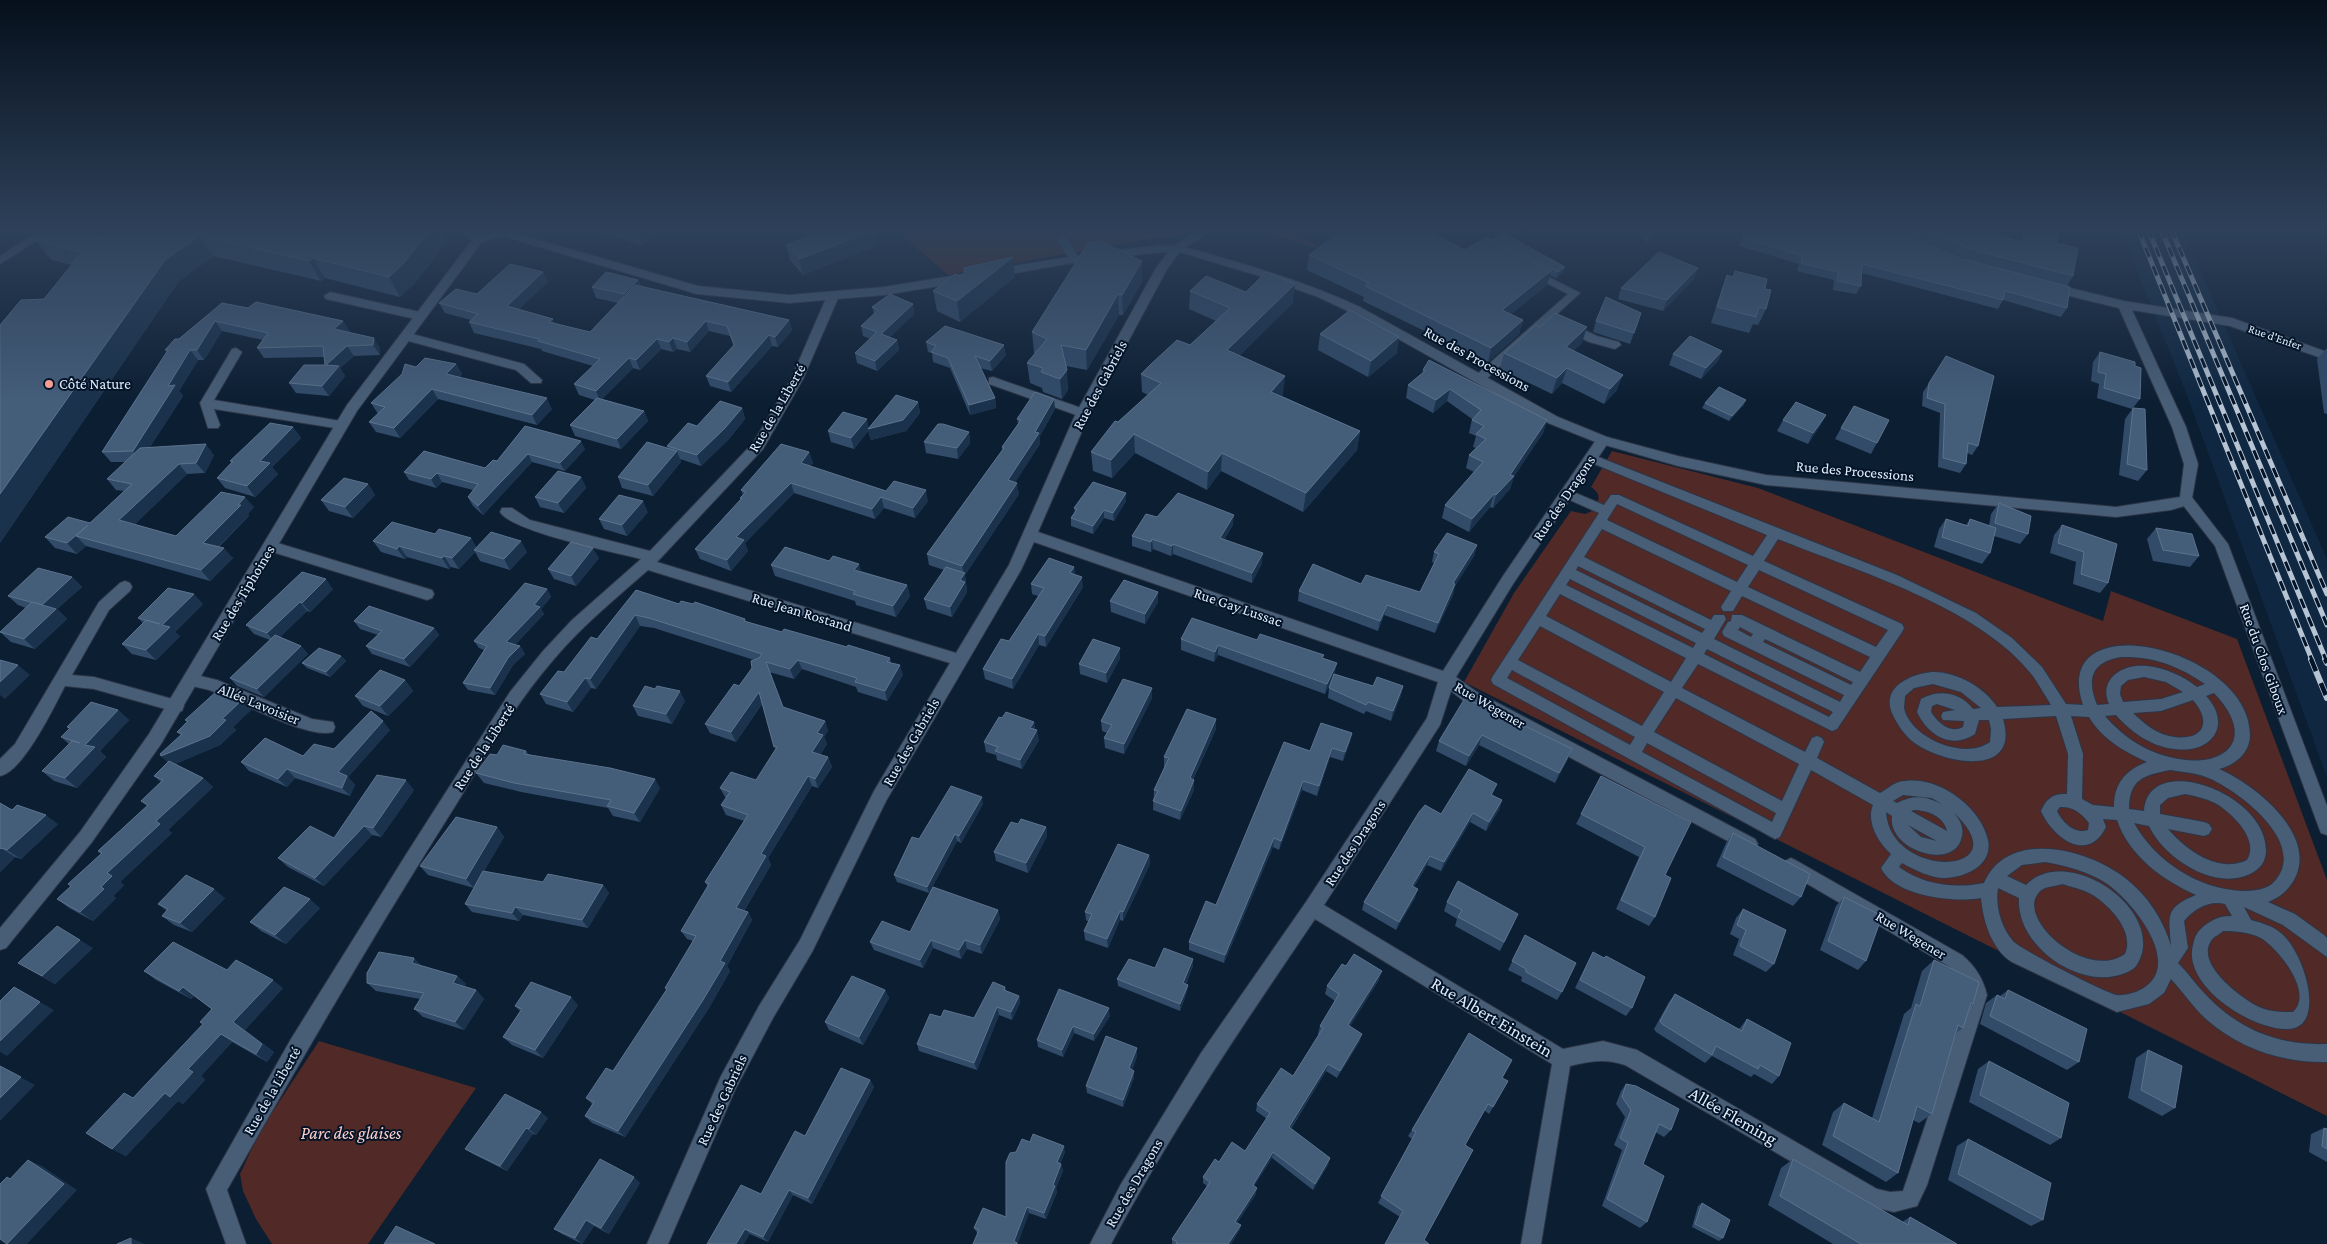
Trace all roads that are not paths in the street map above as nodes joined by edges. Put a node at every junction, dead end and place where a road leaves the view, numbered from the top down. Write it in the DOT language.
graph roads {
  1 [pos="439,287"];
  2 [pos="687,287"];
  3 [pos="905,287"];
  4 [pos="953,287"];
  5 [pos="1152,287"];
  6 [pos="1302,287"];
  7 [pos="1563,287"];
  8 [pos="2050,287"];
  9 [pos="956,289"];
  10 [pos="330,296"];
  11 [pos="833,296"];
  12 [pos="2124,305"];
  13 [pos="420,316"];
  14 [pos="1548,317"];
  15 [pos="405,336"];
  16 [pos="1615,345"];
  17 [pos="236,352"];
  18 [pos="2327,356"];
  19 [pos="1479,379"];
  20 [pos="536,380"];
  21 [pos="993,382"];
  22 [pos="206,404"];
  23 [pos="1083,413"];
  24 [pos="213,425"];
  25 [pos="341,425"];
  26 [pos="1604,440"];
  27 [pos="1591,458"];
  28 [pos="1567,494"];
  29 [pos="2186,500"];
  30 [pos="507,512"];
  31 [pos="1604,517"];
  32 [pos="1775,533"];
  33 [pos="1030,535"];
  34 [pos="271,546"];
  35 [pos="1576,558"];
  36 [pos="649,561"];
  37 [pos="1756,563"];
  38 [pos="1568,572"];
  39 [pos="125,587"];
  40 [pos="1558,588"];
  41 [pos="1740,588"];
  42 [pos="427,594"];
  43 [pos="1728,607"];
  44 [pos="1538,618"];
  45 [pos="1717,623"];
  46 [pos="1735,623"];
  47 [pos="1762,632"];
  48 [pos="1705,641"];
  49 [pos="1754,644"];
  50 [pos="1879,655"];
  51 [pos="1695,657"];
  52 [pos="959,660"];
  53 [pos="1510,662"];
  54 [pos="1447,679"];
  55 [pos="62,680"];
  56 [pos="192,680"];
  57 [pos="1862,680"];
  58 [pos="2217,686"];
  59 [pos="1674,690"];
  60 [pos="1854,693"];
  61 [pos="2196,694"];
  62 [pos="176,706"];
  63 [pos="2119,709"];
  64 [pos="1842,710"];
  65 [pos="2062,710"];
  66 [pos="2092,711"];
  67 [pos="1994,714"];
  68 [pos="1948,716"];
  69 [pos="327,727"];
  70 [pos="1645,734"];
  71 [pos="1817,742"];
  72 [pos="1632,754"];
  73 [pos="1808,761"];
  74 [pos="2170,764"];
  75 [pos="2196,767"];
  76 [pos="1,769"];
  77 [pos="1882,801"];
  78 [pos="2074,802"];
  79 [pos="1785,810"];
  80 [pos="1900,811"];
  81 [pos="2091,812"];
  82 [pos="2122,814"];
  83 [pos="2153,819"];
  84 [pos="2327,828"];
  85 [pos="2204,829"];
  86 [pos="1900,854"];
  87 [pos="1992,884"];
  88 [pos="2028,894"];
  89 [pos="2228,896"];
  90 [pos="1312,908"];
  91 [pos="2245,926"];
  92 [pos="0,942"];
  93 [pos="2327,949"];
  94 [pos="2167,964"];
  95 [pos="2327,1052"];
  96 [pos="1562,1059"];
  97 [pos="1899,1203"];
  98 [pos="236,1244"];
  99 [pos="657,1244"];
  100 [pos="1100,1244"];
  101 [pos="1531,1244"];
  1 -- 13 [label="street, Rue des Tiphoines"];
  2 -- 11 [label="street, Rue des Processions"];
  3 -- 11 [label="street, Rue des Processions"];
  4 -- 9 [label="lane"];
  5 -- 23 [label="street, Rue des Gabriels"];
  6 -- 19 [label="street, Rue des Processions"];
  7 -- 14 [label="lane"];
  8 -- 12 [label="street, Rue d'Enfer"];
  10 -- 13 [label="street"];
  11 -- 36 [label="street, Rue de la Liberté"];
  12 -- 18 [label="street, Rue d'Enfer"];
  12 -- 29 [label="street"];
  13 -- 15 [label="street, Rue des Tiphoines"];
  14 -- 16 [label="lane"];
  14 -- 19 [label="lane"];
  15 -- 20 [label="street"];
  15 -- 25 [label="street, Rue des Tiphoines"];
  17 -- 22 [label="street"];
  19 -- 26 [label="street, Rue des Processions"];
  21 -- 23 [label="lane"];
  22 -- 24 [label="street"];
  22 -- 25 [label="street"];
  23 -- 33 [label="street, Rue des Gabriels"];
  25 -- 34 [label="street, Rue des Tiphoines"];
  26 -- 27 [label="street, Rue des Dragons"];
  26 -- 29 [label="street, Rue des Processions"];
  27 -- 28 [label="street, Rue des Dragons"];
  27 -- 32 [label="lane"];
  28 -- 31 [label="lane"];
  28 -- 54 [label="street, Rue des Dragons"];
  29 -- 84 [label="street, Rue du Clos Giboux"];
  30 -- 36 [label="street, Rue Jean Rostand"];
  31 -- 35 [label="lane"];
  31 -- 37 [label="lane"];
  31 -- 41 [label="lane"];
  32 -- 37 [label="lane"];
  32 -- 65 [label="lane"];
  33 -- 52 [label="street, Rue des Gabriels"];
  33 -- 54 [label="street, Rue Gay Lussac"];
  34 -- 42 [label="street"];
  34 -- 56 [label="street, Rue des Tiphoines"];
  35 -- 38 [label="lane"];
  35 -- 45 [label="lane"];
  36 -- 52 [label="street, Rue Jean Rostand"];
  36 -- 98 [label="street, Rue de la Liberté"];
  37 -- 41 [label="lane"];
  37 -- 50 [label="lane"];
  38 -- 40 [label="lane"];
  38 -- 48 [label="lane"];
  39 -- 55 [label="street"];
  40 -- 44 [label="lane"];
  40 -- 51 [label="lane"];
  41 -- 43 [label="lane"];
  41 -- 50 [label="lane"];
  43 -- 45 [label="lane"];
  43 -- 46 [label="lane"];
  44 -- 53 [label="lane"];
  44 -- 59 [label="lane"];
  45 -- 46 [label="lane"];
  45 -- 48 [label="lane"];
  46 -- 47 [label="lane"];
  46 -- 49 [label="lane"];
  47 -- 49 [label="lane"];
  47 -- 57 [label="lane"];
  48 -- 51 [label="lane"];
  48 -- 64 [label="lane"];
  49 -- 60 [label="lane"];
  50 -- 57 [label="lane"];
  51 -- 59 [label="lane"];
  51 -- 64 [label="lane"];
  52 -- 99 [label="street, Rue des Gabriels"];
  53 -- 70 [label="lane"];
  53 -- 72 [label="lane"];
  54 -- 90 [label="street, Rue des Dragons"];
  54 -- 97 [label="street, Rue Wegener"];
  55 -- 62 [label="street"];
  55 -- 76 [label="street"];
  56 -- 62 [label="street, Rue des Tiphoines"];
  56 -- 69 [label="street, Allée Lavoisier"];
  57 -- 60 [label="lane"];
  58 -- 61 [label="lane"];
  58 -- 66 [label="lane"];
  58 -- 75 [label="lane"];
  59 -- 70 [label="lane"];
  59 -- 73 [label="lane"];
  60 -- 64 [label="lane"];
  61 -- 63 [label="lane"];
  61 -- 63 [label="lane"];
  61 -- 63 [label="lane"];
  62 -- 92 [label="street, Rue des Tiphoines"];
  63 -- 66 [label="lane"];
  65 -- 66 [label="lane"];
  65 -- 67 [label="lane"];
  65 -- 78 [label="lane"];
  66 -- 74 [label="lane"];
  67 -- 67 [label="lane"];
  67 -- 68 [label="lane"];
  70 -- 72 [label="lane"];
  70 -- 79 [label="lane"];
  71 -- 73 [label="lane"];
  72 -- 79 [label="lane"];
  73 -- 77 [label="lane"];
  73 -- 79 [label="lane"];
  74 -- 75 [label="lane"];
  74 -- 82 [label="lane"];
  75 -- 89 [label="lane"];
  77 -- 80 [label="lane"];
  77 -- 86 [label="lane"];
  77 -- 86 [label="lane"];
  78 -- 81 [label="lane"];
  78 -- 81 [label="lane"];
  80 -- 80 [label="lane"];
  81 -- 82 [label="lane"];
  82 -- 83 [label="lane"];
  82 -- 89 [label="lane"];
  83 -- 83 [label="lane"];
  83 -- 85 [label="lane"];
  86 -- 87 [label="lane"];
  87 -- 88 [label="lane"];
  87 -- 94 [label="lane"];
  87 -- 94 [label="lane"];
  88 -- 88 [label="lane"];
  89 -- 91 [label="lane"];
  89 -- 93 [label="lane"];
  89 -- 94 [label="lane"];
  90 -- 96 [label="street, Rue Albert Einstein"];
  90 -- 100 [label="street, Rue des Dragons"];
  91 -- 91 [label="lane"];
  94 -- 95 [label="lane"];
  96 -- 97 [label="street, Allée Fleming"];
  96 -- 101 [label="street, Rue Albert Einstein"];
}
